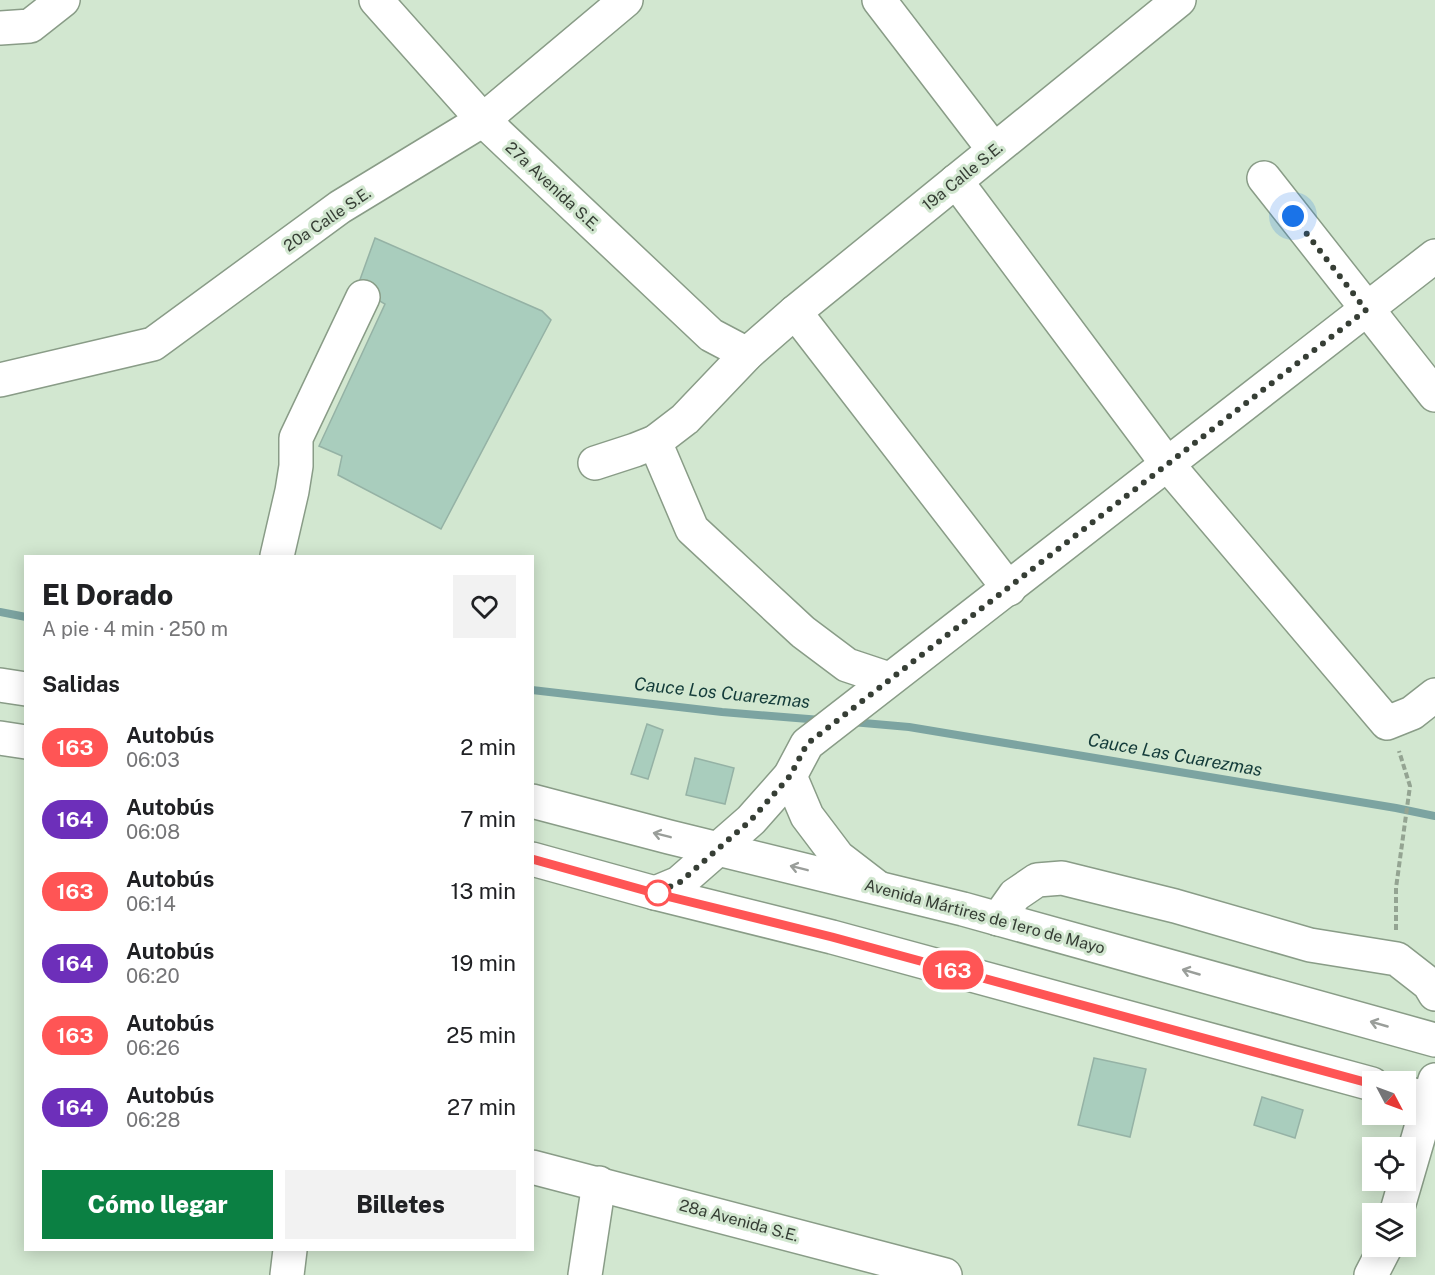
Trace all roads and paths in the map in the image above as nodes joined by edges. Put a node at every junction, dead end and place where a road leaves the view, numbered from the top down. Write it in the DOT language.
graph roads {
  1 [pos="63,0"];
  2 [pos="376,0"];
  3 [pos="626,0"];
  4 [pos="879,0"];
  5 [pos="1179,0"];
  6 [pos="0,28"];
  7 [pos="483,120"];
  8 [pos="994,150"];
  9 [pos="1264,178"];
  10 [pos="956,181"];
  11 [pos="1435,256"];
  12 [pos="363,297"];
  13 [pos="1366,310"];
  14 [pos="795,312"];
  15 [pos="747,354"];
  16 [pos="0,380"];
  17 [pos="1435,395"];
  18 [pos="655,442"];
  19 [pos="595,463"];
  20 [pos="1168,465"];
  21 [pos="277,555"];
  22 [pos="1009,589"];
  23 [pos="0,685"];
  24 [pos="881,685"];
  25 [pos="24,689"];
  26 [pos="1435,695"];
  27 [pos="1387,723"];
  28 [pos="0,738"];
  29 [pos="24,742"];
  30 [pos="790,776"];
  31 [pos="534,802"];
  32 [pos="719,848"];
  33 [pos="534,860"];
  34 [pos="877,887"];
  35 [pos="654,893"];
  36 [pos="999,919"];
  37 [pos="1397,959"];
  38 [pos="1435,994"];
  39 [pos="1435,1040"];
  40 [pos="1362,1081"];
  41 [pos="1426,1093"];
  42 [pos="534,1167"];
  43 [pos="599,1183"];
  44 [pos="1399,1203"];
  45 [pos="290,1251"];
  46 [pos="1380,1257"];
  47 [pos="933,1273"];
  48 [pos="287,1275"];
  49 [pos="585,1275"];
  50 [pos="1371,1275"];
  1 -- 6 [label="street"];
  2 -- 7 [label="street, 27a Avenida S.E."];
  3 -- 7 [label="street, 20a Calle S.E."];
  4 -- 8 [label="street"];
  5 -- 8 [label="street, 19a Calle S.E."];
  7 -- 15 [label="street, 27a Avenida S.E."];
  7 -- 16 [label="street, 20a Calle S.E."];
  8 -- 10 [label="street, 19a Calle S.E."];
  9 -- 13 [label="street"];
  10 -- 14 [label="street, 19a Calle S.E."];
  10 -- 20 [label="street"];
  11 -- 13 [label="street"];
  12 -- 21 [label="street"];
  13 -- 17 [label="street"];
  13 -- 20 [label="street"];
  14 -- 15 [label="street, 19a Calle S.E."];
  14 -- 22 [label="street"];
  15 -- 18 [label="street, 19a Calle S.E."];
  18 -- 19 [label="street, 19a Calle S.E."];
  18 -- 24 [label="street"];
  20 -- 22 [label="street"];
  20 -- 27 [label="street"];
  22 -- 24 [label="street"];
  23 -- 25 [label="street"];
  24 -- 30 [label="street"];
  26 -- 27 [label="street"];
  27 -- 37 [label="path"];
  28 -- 29 [label="street"];
  30 -- 32 [label="street"];
  30 -- 34 [label="street"];
  32 -- 31 [label="street, Avenida Mártires de 1ero de Mayo, one-way"];
  34 -- 32 [label="street, Avenida Mártires de 1ero de Mayo, one-way"];
  32 -- 35 [label="street"];
  33 -- 35 [label="street"];
  34 -- 36 [label="street, Avenida Mártires de 1ero de Mayo"];
  35 -- 40 [label="street"];
  36 -- 37 [label="street"];
  39 -- 36 [label="street, Avenida Mártires de 1ero de Mayo, one-way"];
  37 -- 38 [label="street"];
  41 -- 44 [label="street"];
  42 -- 43 [label="street, 28a Avenida S.E."];
  43 -- 47 [label="street, 28a Avenida S.E."];
  43 -- 49 [label="street"];
  45 -- 48 [label="street"];
  46 -- 50 [label="street"];
}
